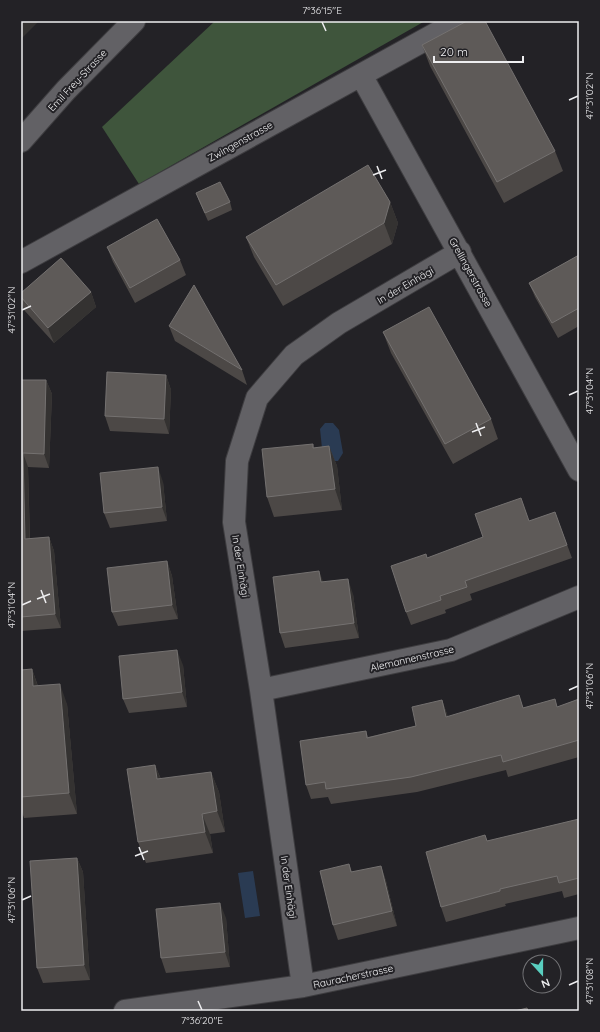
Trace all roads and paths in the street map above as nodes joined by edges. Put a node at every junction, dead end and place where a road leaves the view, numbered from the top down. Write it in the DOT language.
graph roads {
  1 [pos="134,21"];
  2 [pos="459,21"];
  3 [pos="361,75"];
  4 [pos="21,141"];
  5 [pos="460,252"];
  6 [pos="21,262"];
  7 [pos="579,470"];
  8 [pos="579,597"];
  9 [pos="261,690"];
  10 [pos="579,928"];
  11 [pos="303,986"];
  12 [pos="124,1011"];
  1 -- 4 [label="street, Emil Frey-Strasse"];
  2 -- 3 [label="street, Zwingenstrasse"];
  3 -- 5 [label="street, Grellingerstrasse"];
  3 -- 6 [label="street, Zwingenstrasse"];
  5 -- 7 [label="street, Grellingerstrasse"];
  5 -- 9 [label="street, In der Einhägi"];
  8 -- 9 [label="street, Alemannenstrasse"];
  9 -- 11 [label="street, In der Einhägi"];
  10 -- 11 [label="street, Rauracherstrasse"];
  11 -- 12 [label="street, Rauracherstrasse"];
}
